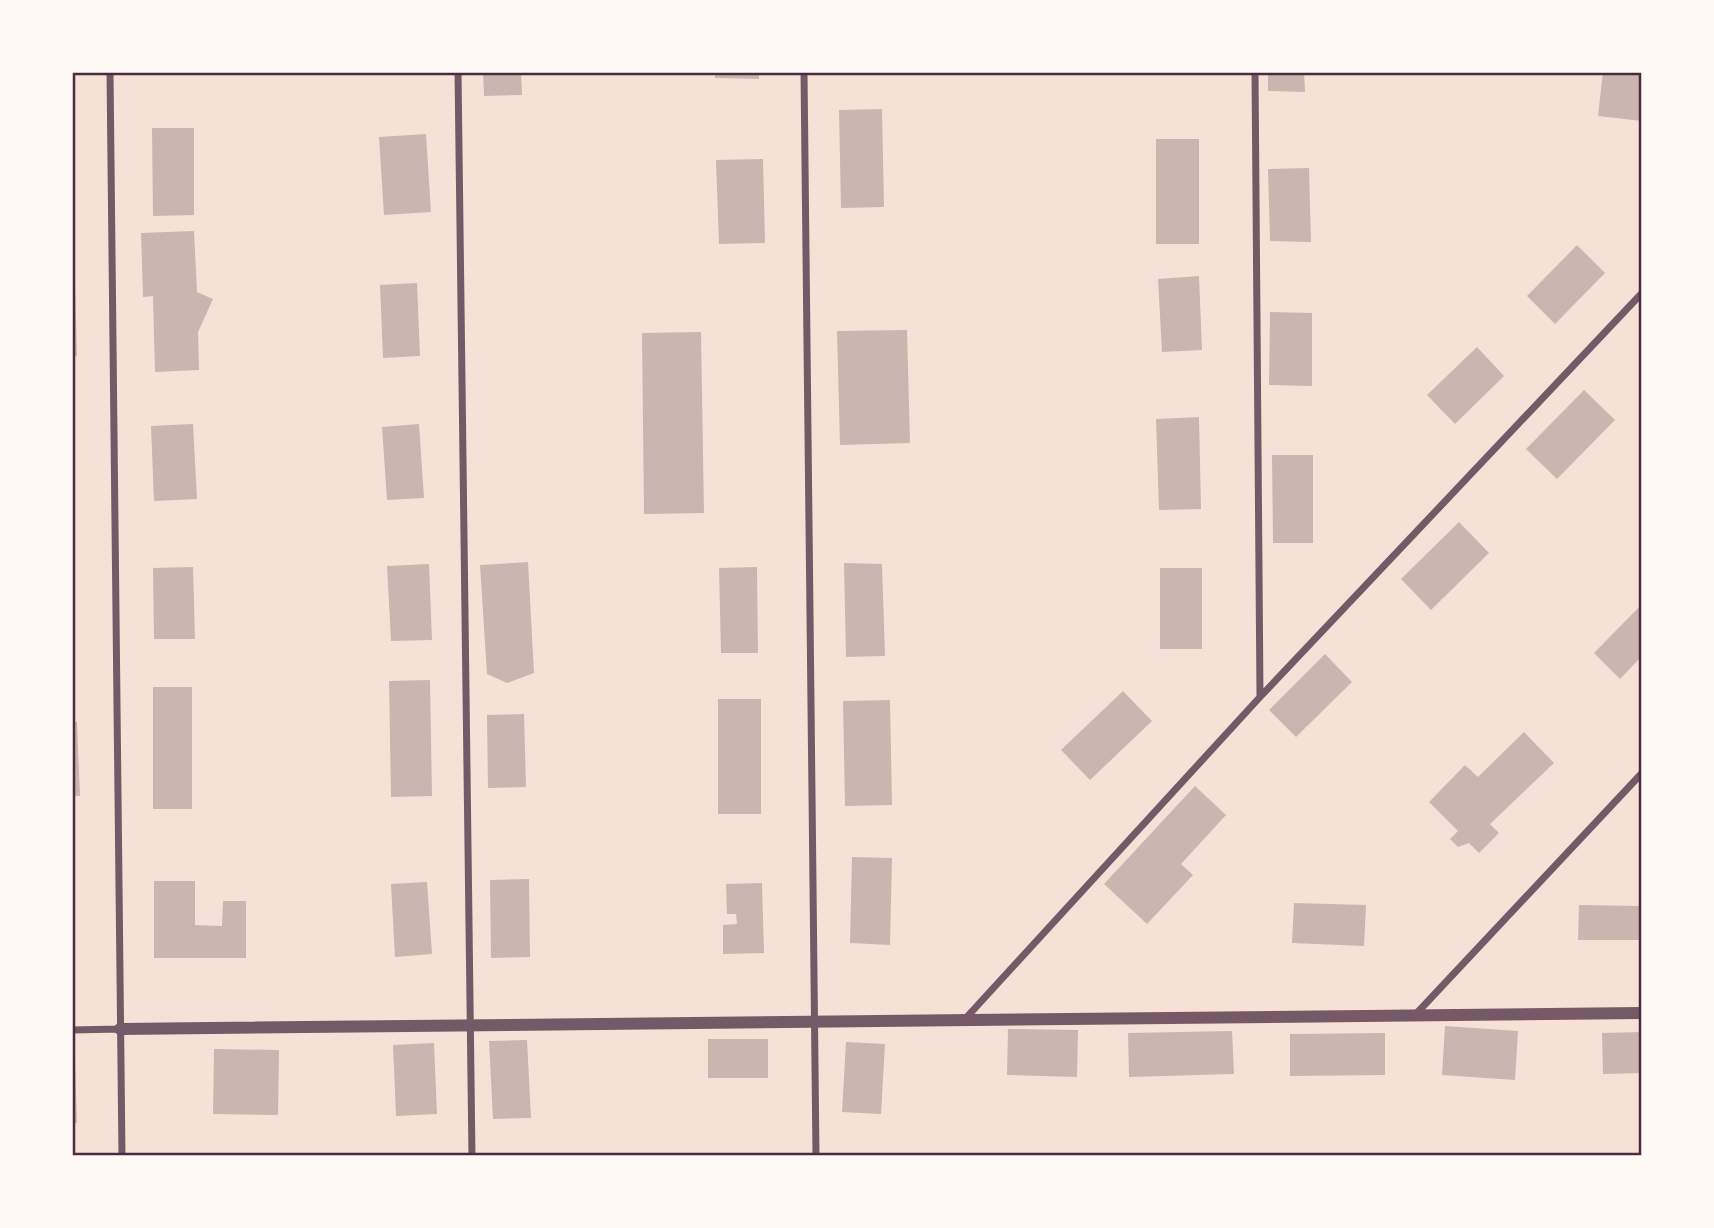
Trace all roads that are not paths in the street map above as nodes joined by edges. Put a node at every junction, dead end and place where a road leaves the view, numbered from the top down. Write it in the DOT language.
graph roads {
  1 [pos="110,72"];
  2 [pos="458,72"];
  3 [pos="804,72"];
  4 [pos="1255,72"];
  5 [pos="1642,293"];
  6 [pos="1260,697"];
  7 [pos="1642,774"];
  8 [pos="1642,1013"];
  9 [pos="1415,1015"];
  10 [pos="964,1020"];
  11 [pos="817,1021"];
  12 [pos="470,1025"];
  13 [pos="120,1029"];
  14 [pos="72,1030"];
  15 [pos="122,1156"];
  16 [pos="472,1156"];
  17 [pos="816,1156"];
  1 -- 13 [label="street"];
  2 -- 12 [label="street"];
  3 -- 11 [label="street"];
  4 -- 6 [label="street"];
  5 -- 6 [label="street"];
  6 -- 10 [label="street"];
  7 -- 9 [label="street"];
  8 -- 9 [label="street"];
  9 -- 10 [label="street"];
  10 -- 11 [label="street"];
  11 -- 12 [label="street"];
  11 -- 17 [label="street"];
  12 -- 13 [label="street"];
  12 -- 16 [label="street"];
  13 -- 14 [label="street"];
  13 -- 15 [label="street"];
}
